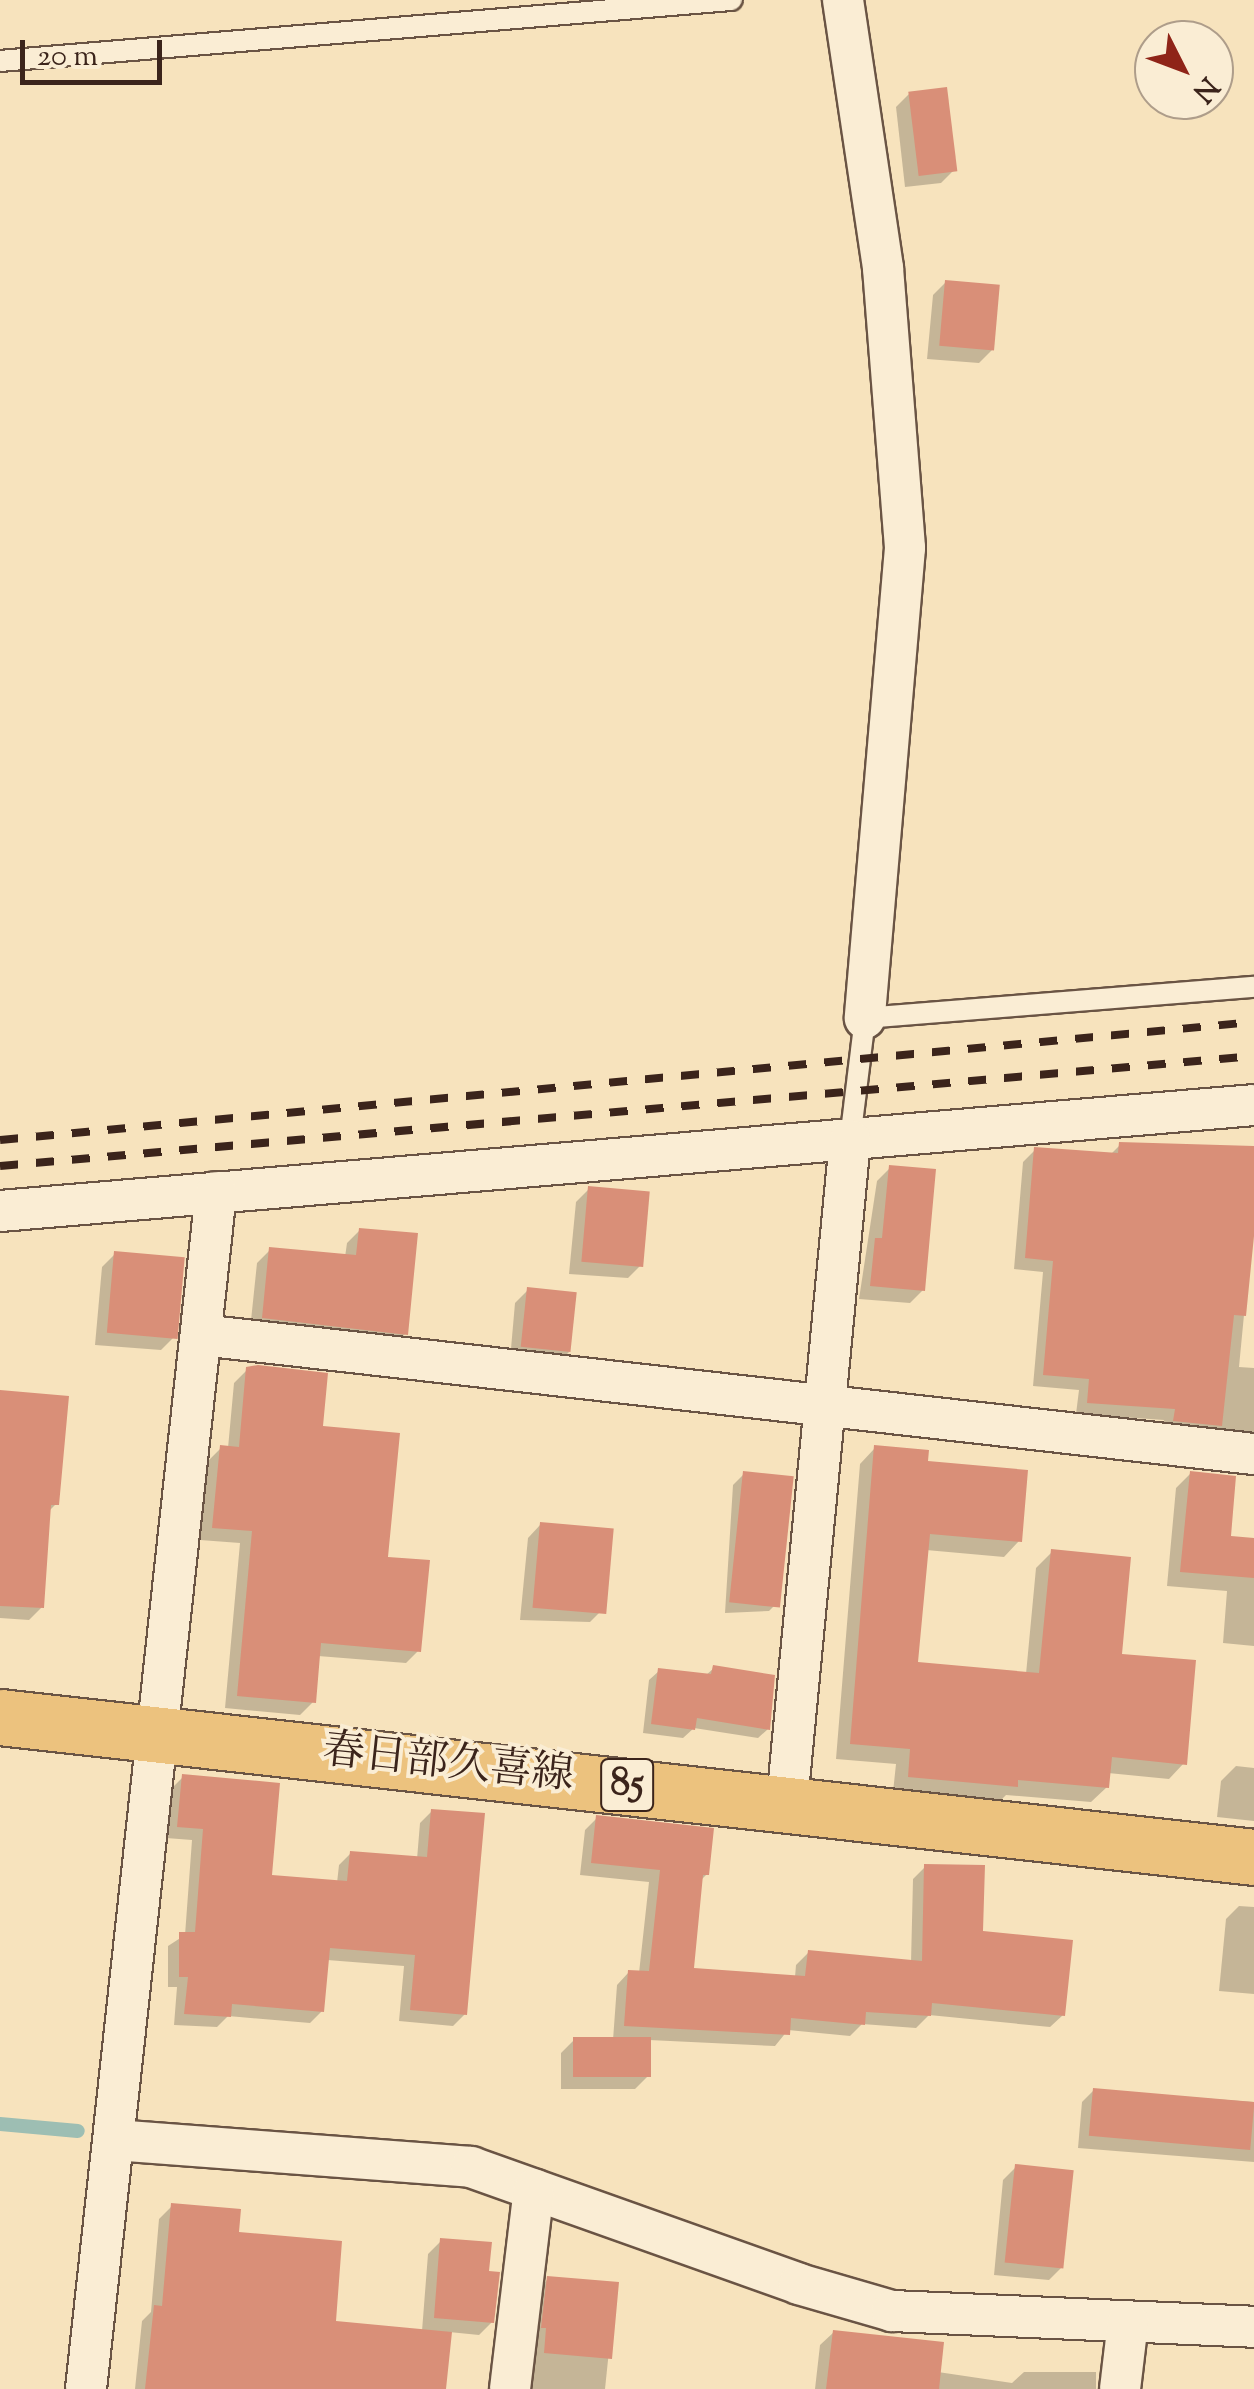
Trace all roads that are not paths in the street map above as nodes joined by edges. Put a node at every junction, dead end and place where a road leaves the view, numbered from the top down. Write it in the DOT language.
graph roads {
  1 [pos="731,0"];
  2 [pos="844,0"];
  3 [pos="0,61"];
  4 [pos="1254,986"];
  5 [pos="864,1018"];
  6 [pos="1254,1105"];
  7 [pos="850,1140"];
  8 [pos="216,1192"];
  9 [pos="0,1211"];
  10 [pos="201,1336"];
  11 [pos="828,1406"];
  12 [pos="1254,1454"];
  13 [pos="0,1717"];
  14 [pos="159,1733"];
  15 [pos="787,1802"];
  16 [pos="1254,1858"];
  17 [pos="114,2140"];
  18 [pos="534,2189"];
  19 [pos="1128,2322"];
  20 [pos="1254,2328"];
  21 [pos="86,2389"];
  22 [pos="510,2389"];
  23 [pos="1120,2389"];
  1 -- 3 [label="lane"];
  2 -- 5 [label="street"];
  4 -- 5 [label="lane"];
  5 -- 7 [label="lane"];
  6 -- 7 [label="street"];
  7 -- 8 [label="street"];
  7 -- 11 [label="street"];
  8 -- 9 [label="street"];
  8 -- 10 [label="street"];
  10 -- 11 [label="street"];
  10 -- 14 [label="street"];
  11 -- 12 [label="street"];
  11 -- 15 [label="street"];
  13 -- 14 [label="main road, 春日部久喜線 / 85"];
  14 -- 15 [label="main road, 春日部久喜線 / 85"];
  14 -- 17 [label="street"];
  15 -- 16 [label="main road, 春日部久喜線 / 85"];
  17 -- 18 [label="street"];
  17 -- 21 [label="street"];
  18 -- 19 [label="street"];
  18 -- 22 [label="street"];
  19 -- 20 [label="street"];
  19 -- 23 [label="street"];
}
